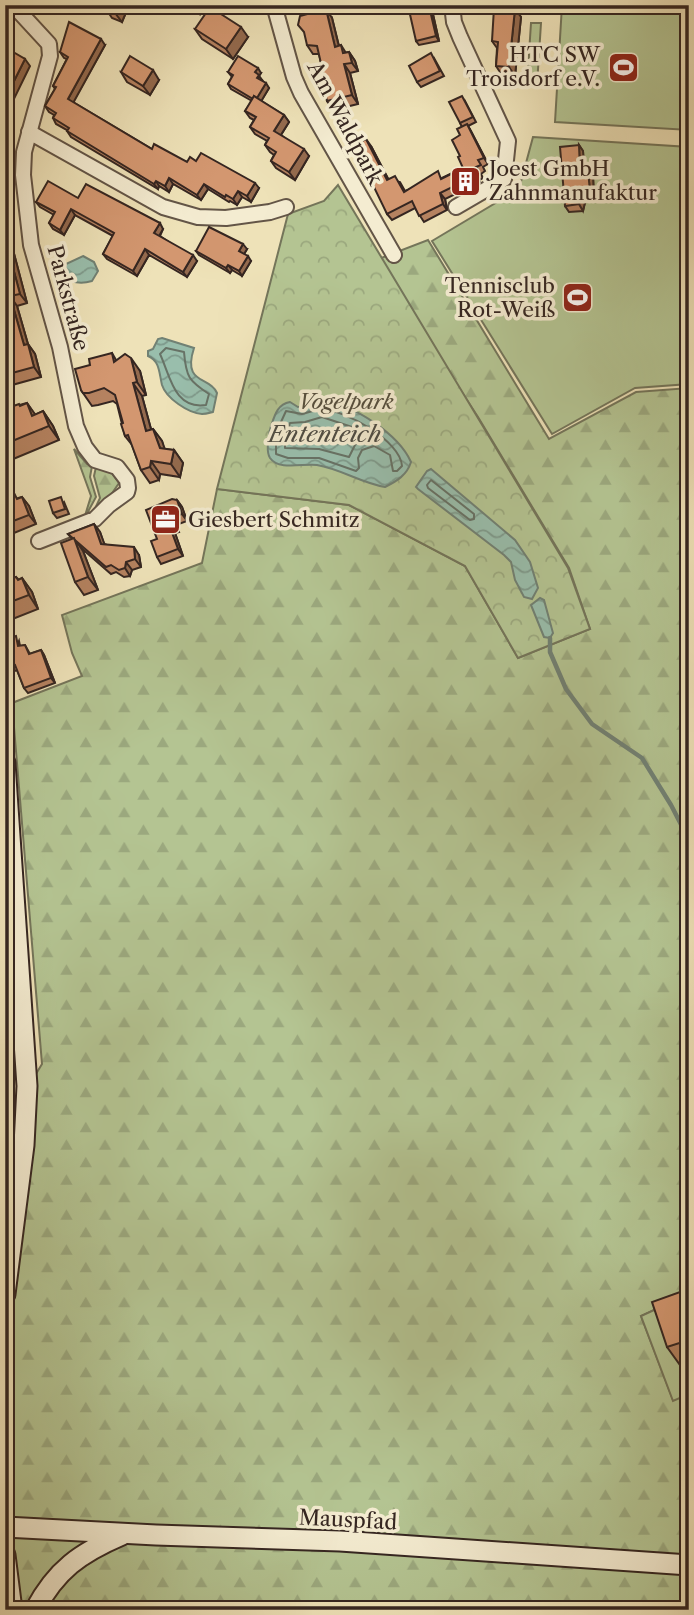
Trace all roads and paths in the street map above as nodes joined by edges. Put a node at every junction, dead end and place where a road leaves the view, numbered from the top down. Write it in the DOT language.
graph roads {
  1 [pos="13,5"];
  2 [pos="274,5"];
  3 [pos="452,5"];
  4 [pos="29,132"];
  5 [pos="286,207"];
  6 [pos="456,207"];
  7 [pos="394,255"];
  8 [pos="39,541"];
  9 [pos="5,763"];
  10 [pos="12,968"];
  11 [pos="5,1294"];
  12 [pos="5,1528"];
  13 [pos="127,1533"];
  14 [pos="5,1555"];
  15 [pos="689,1565"];
  16 [pos="12,1610"];
  17 [pos="35,1610"];
  1 -- 4 [label="street, Parkstraße"];
  2 -- 7 [label="street, Am Waldpark"];
  3 -- 6 [label="street"];
  4 -- 5 [label="street"];
  4 -- 8 [label="street, Parkstraße"];
  9 -- 10 [label="street"];
  10 -- 11 [label="street"];
  12 -- 13 [label="street, Mauspfad"];
  13 -- 15 [label="street, Mauspfad"];
  13 -- 17 [label="street"];
  14 -- 16 [label="street"];
}
